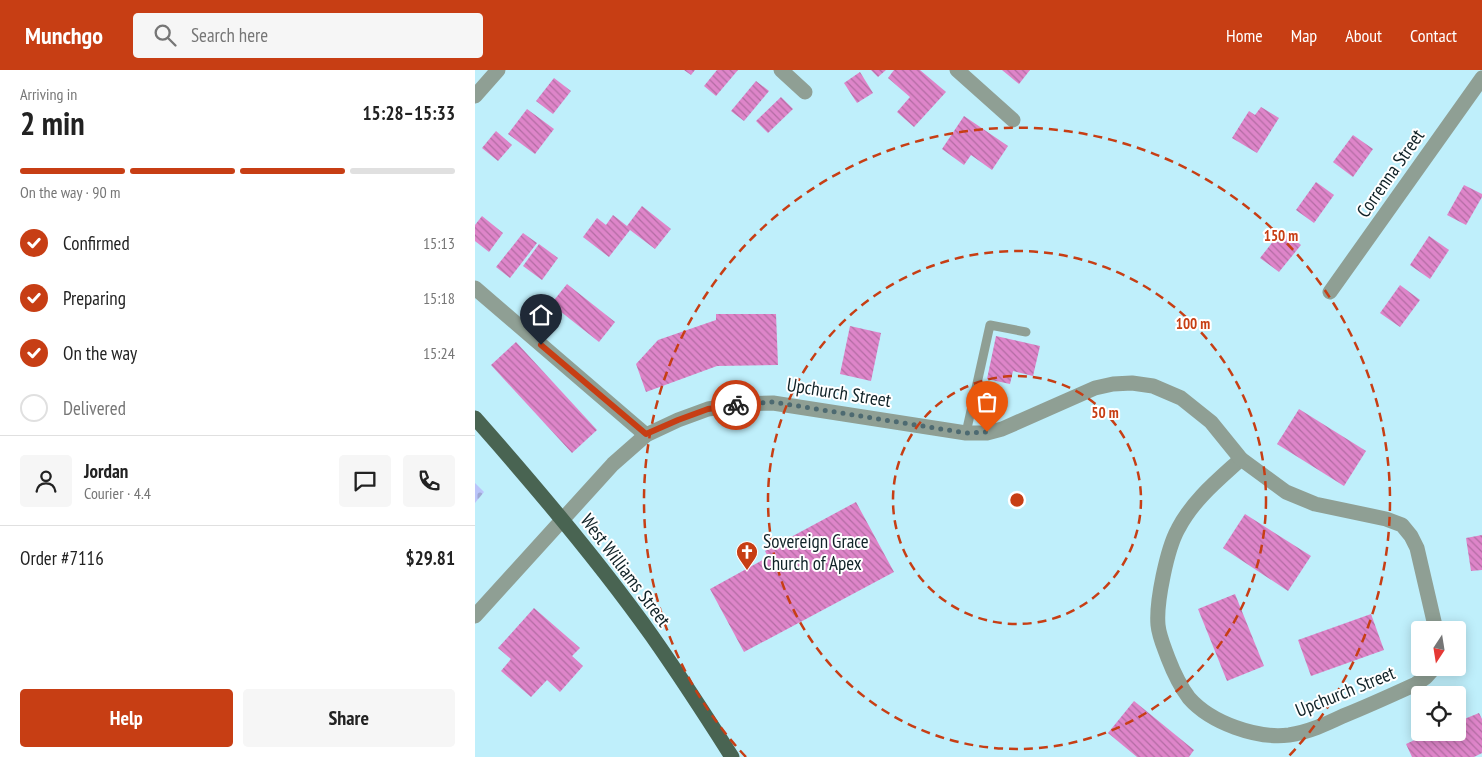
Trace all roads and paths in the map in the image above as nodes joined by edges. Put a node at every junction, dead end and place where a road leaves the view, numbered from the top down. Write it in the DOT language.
graph roads {
  1 [pos="498,70"];
  2 [pos="781,70"];
  3 [pos="957,70"];
  4 [pos="1482,78"];
  5 [pos="805,92"];
  6 [pos="475,96"];
  7 [pos="1013,120"];
  8 [pos="475,288"];
  9 [pos="1330,292"];
  10 [pos="1026,332"];
  11 [pos="475,418"];
  12 [pos="966,433"];
  13 [pos="646,434"];
  14 [pos="1241,459"];
  15 [pos="563,519"];
  16 [pos="475,616"];
  17 [pos="1434,621"];
  18 [pos="1427,676"];
  19 [pos="732,757"];
  1 -- 6 [label="street"];
  2 -- 5 [label="street"];
  3 -- 7 [label="street"];
  4 -- 9 [label="street, Correnna Street"];
  8 -- 13 [label="street"];
  10 -- 12 [label="lane"];
  11 -- 15 [label="main road, West Williams Street"];
  12 -- 13 [label="street, Upchurch Street"];
  12 -- 14 [label="street, Upchurch Street"];
  13 -- 15 [label="street, Upchurch Street"];
  14 -- 17 [label="street, Upchurch Street"];
  14 -- 18 [label="street, Upchurch Street"];
  15 -- 16 [label="street, Upchurch Street"];
  15 -- 19 [label="main road, West Williams Street"];
}
